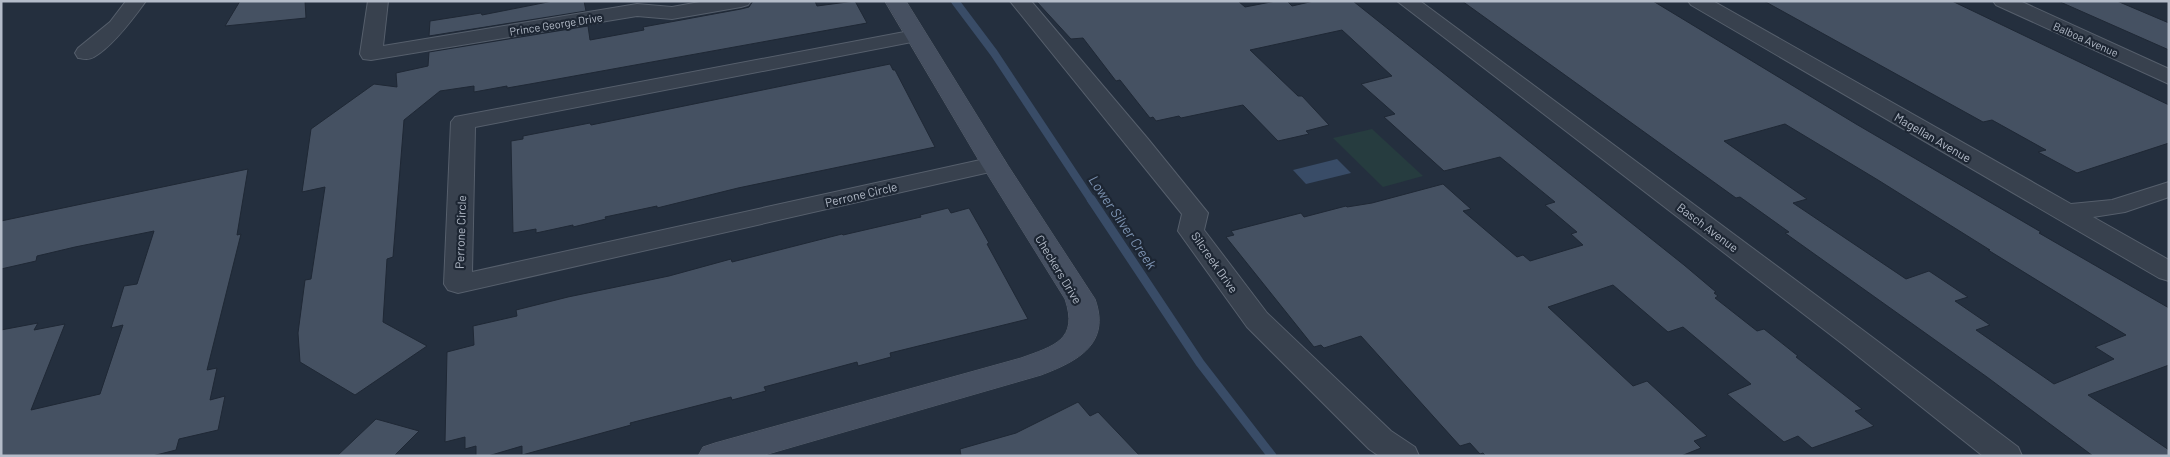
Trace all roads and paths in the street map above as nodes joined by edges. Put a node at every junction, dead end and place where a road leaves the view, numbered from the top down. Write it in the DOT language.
graph roads {
  1 [pos="136,1"];
  2 [pos="378,1"];
  3 [pos="741,1"];
  4 [pos="895,1"];
  5 [pos="1020,1"];
  6 [pos="1407,1"];
  7 [pos="1698,1"];
  8 [pos="2003,1"];
  9 [pos="636,6"];
  10 [pos="915,36"];
  11 [pos="86,52"];
  12 [pos="2169,77"];
  13 [pos="994,164"];
  14 [pos="2169,189"];
  15 [pos="2064,213"];
  16 [pos="2169,272"];
  17 [pos="715,456"];
  18 [pos="1403,456"];
  19 [pos="2006,456"];
  1 -- 11 [label="street"];
  2 -- 9 [label="street, Prince George Drive"];
  3 -- 9 [label="street, Prince George Drive"];
  4 -- 10 [label="street, Checkers Drive"];
  5 -- 18 [label="street, Silcreek Drive"];
  6 -- 19 [label="street, Basch Avenue"];
  7 -- 15 [label="street, Magellan Avenue"];
  8 -- 12 [label="street, Balboa Avenue"];
  10 -- 13 [label="street, Checkers Drive"];
  10 -- 13 [label="street, Perrone Circle"];
  13 -- 17 [label="street, Checkers Drive"];
  14 -- 15 [label="street"];
  15 -- 16 [label="street, Magellan Avenue"];
}
